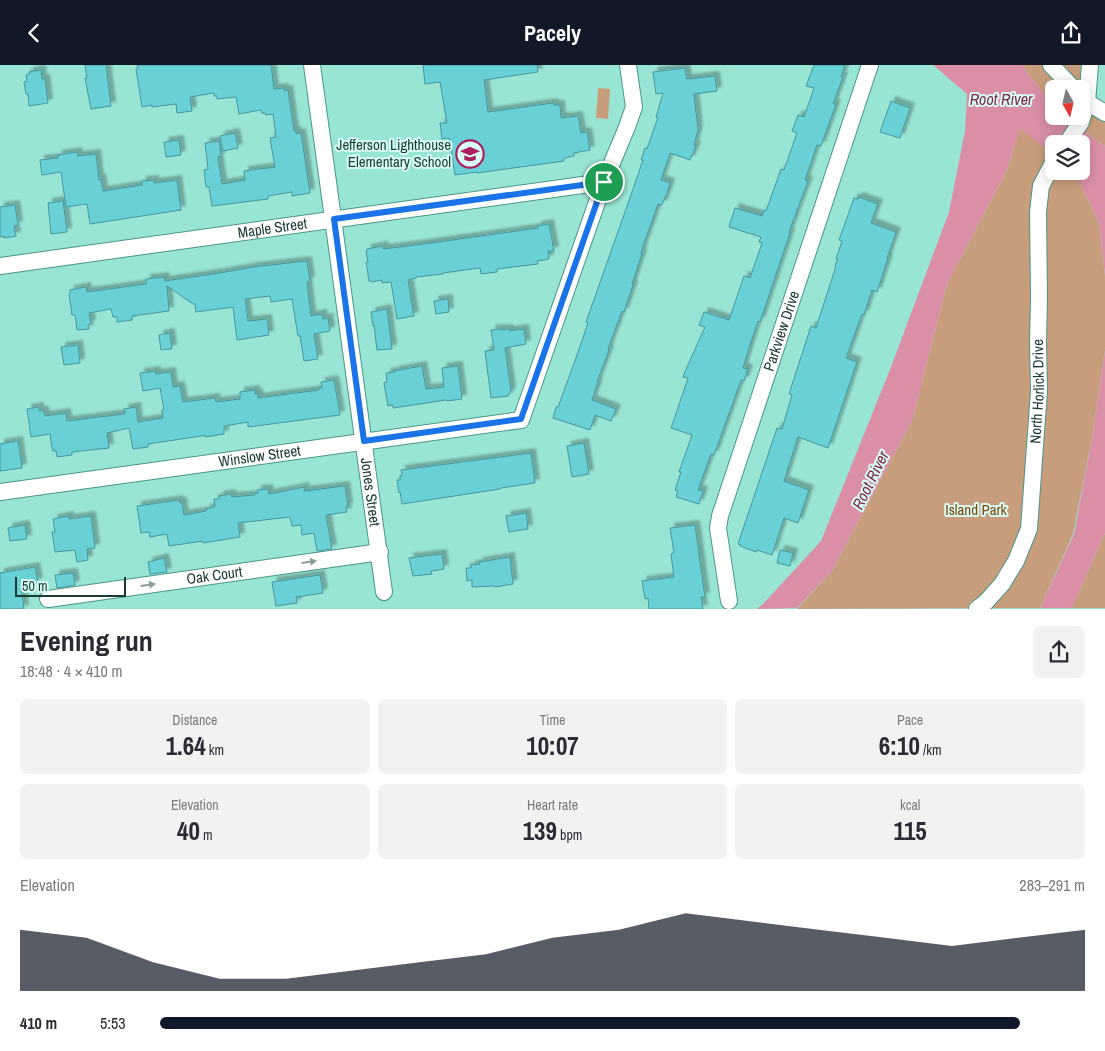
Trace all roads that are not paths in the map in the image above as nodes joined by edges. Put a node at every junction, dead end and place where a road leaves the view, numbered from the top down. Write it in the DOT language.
graph roads {
  1 [pos="312,65"];
  2 [pos="628,65"];
  3 [pos="870,65"];
  4 [pos="1050,65"];
  5 [pos="1090,65"];
  6 [pos="1065,80"];
  7 [pos="1087,80"];
  8 [pos="1090,103"];
  9 [pos="1105,113"];
  10 [pos="1045,178"];
  11 [pos="604,182"];
  12 [pos="334,219"];
  13 [pos="0,266"];
  14 [pos="364,441"];
  15 [pos="0,492"];
  16 [pos="380,552"];
  17 [pos="384,592"];
  18 [pos="48,599"];
  19 [pos="729,601"];
  20 [pos="977,609"];
  1 -- 12 [label="street, Jones Street"];
  2 -- 11 [label="street"];
  3 -- 19 [label="street, Parkview Drive"];
  4 -- 6 [label="street"];
  5 -- 7 [label="street"];
  8 -- 9 [label="street"];
  10 -- 20 [label="street, North Horlick Drive"];
  11 -- 12 [label="street, Maple Street"];
  11 -- 14 [label="street, Winslow Street"];
  12 -- 13 [label="street, Maple Street"];
  12 -- 14 [label="street, Jones Street"];
  14 -- 15 [label="street, Winslow Street"];
  14 -- 16 [label="street, Jones Street"];
  16 -- 17 [label="street, Jones Street"];
  18 -- 16 [label="street, Oak Court, one-way"];
}
